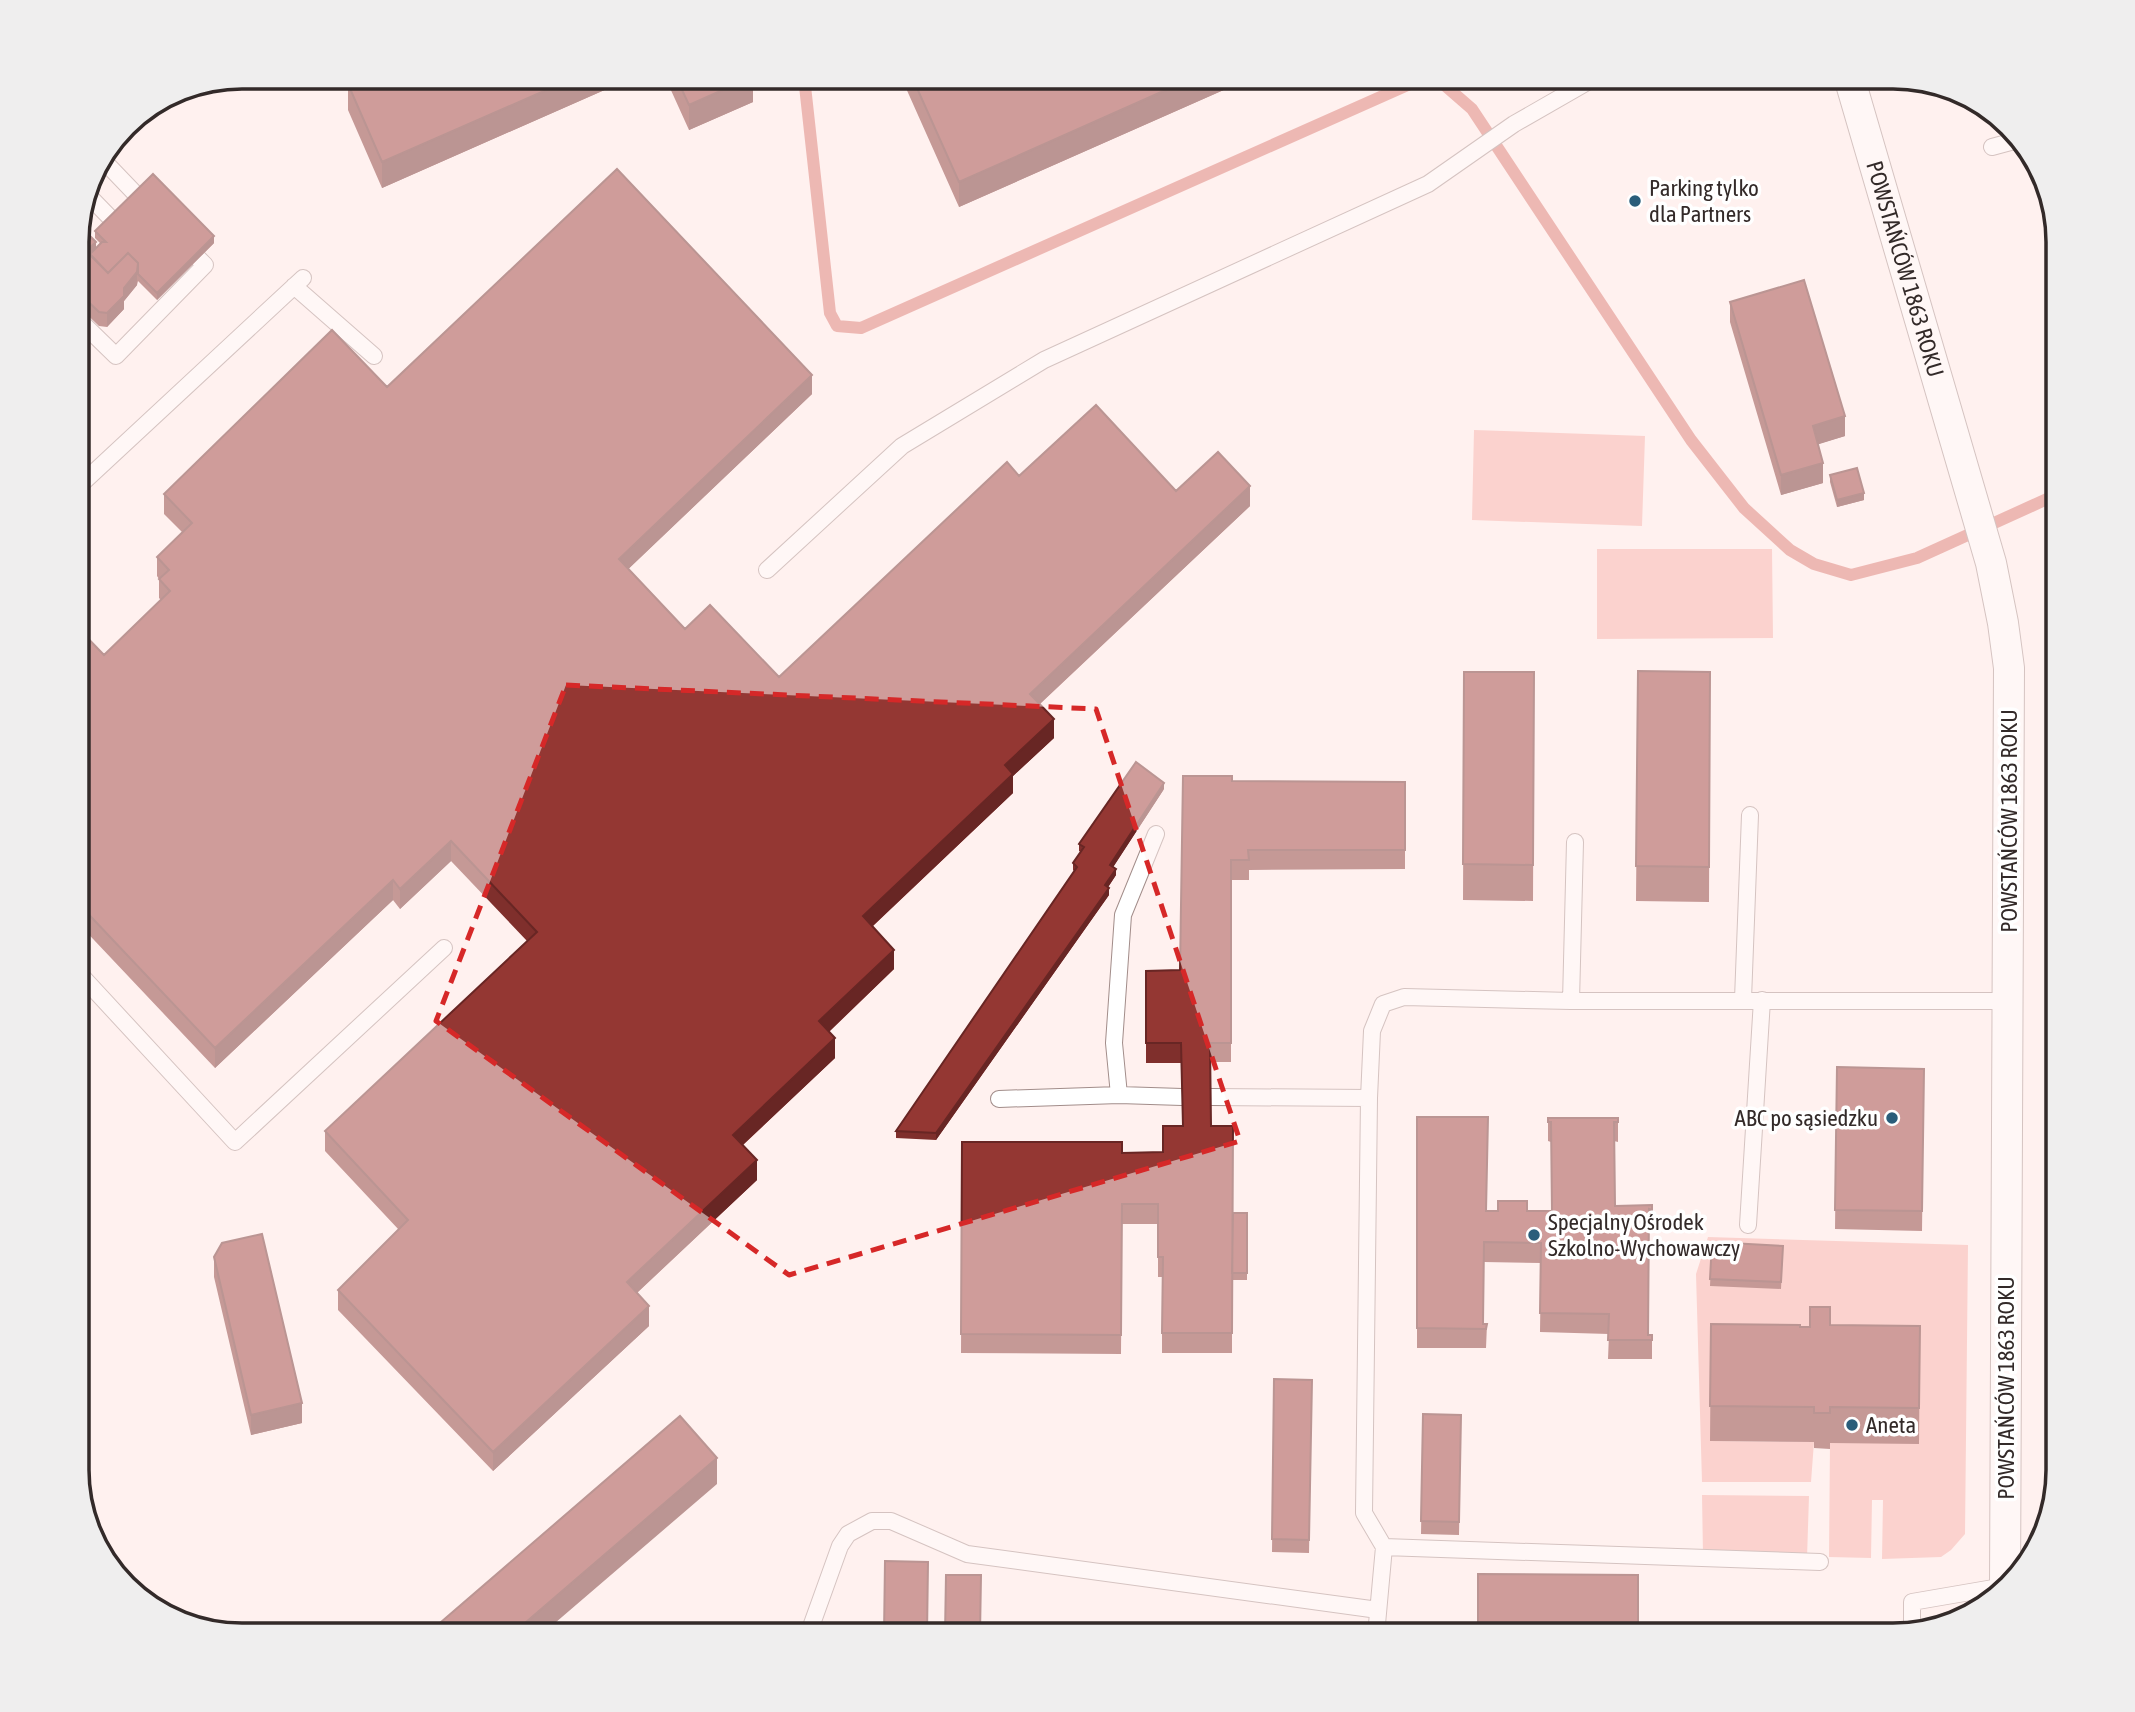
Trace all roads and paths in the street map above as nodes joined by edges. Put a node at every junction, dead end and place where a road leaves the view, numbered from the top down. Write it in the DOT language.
graph roads {
  1 [pos="1575,89"];
  2 [pos="1852,89"];
  3 [pos="2008,143"];
  4 [pos="1992,147"];
  5 [pos="110,167"];
  6 [pos="94,202"];
  7 [pos="158,217"];
  8 [pos="177,236"];
  9 [pos="134,242"];
  10 [pos="90,331"];
  11 [pos="374,356"];
  12 [pos="90,476"];
  13 [pos="768,570"];
  14 [pos="1750,815"];
  15 [pos="1156,834"];
  16 [pos="1575,842"];
  17 [pos="444,948"];
  18 [pos="90,985"];
  19 [pos="1743,999"];
  20 [pos="1571,1000"];
  21 [pos="1762,1000"];
  22 [pos="2008,1001"];
  23 [pos="1119,1095"];
  24 [pos="1182,1097"];
  25 [pos="1211,1097"];
  26 [pos="1369,1098"];
  27 [pos="999,1099"];
  28 [pos="1748,1225"];
  29 [pos="1384,1547"];
  30 [pos="1820,1562"];
  31 [pos="2005,1574"];
  32 [pos="1987,1590"];
  33 [pos="1378,1610"];
  34 [pos="1912,1621"];
  35 [pos="812,1623"];
  36 [pos="1377,1623"];
  1 -- 13 [label="lane"];
  2 -- 22 [label="street, POWSTAŃCÓW 1863 ROKU"];
  3 -- 4 [label="lane"];
  5 -- 7 [label="lane"];
  6 -- 9 [label="lane"];
  8 -- 10 [label="lane"];
  11 -- 12 [label="lane"];
  14 -- 19 [label="lane"];
  15 -- 23 [label="lane"];
  16 -- 20 [label="lane"];
  17 -- 18 [label="lane"];
  19 -- 20 [label="lane"];
  19 -- 21 [label="lane"];
  20 -- 26 [label="lane"];
  21 -- 22 [label="lane"];
  21 -- 28 [label="lane"];
  22 -- 31 [label="street, POWSTAŃCÓW 1863 ROKU"];
  23 -- 24 [label="lane"];
  23 -- 27 [label="lane"];
  25 -- 26 [label="lane"];
  26 -- 29 [label="lane"];
  29 -- 30 [label="lane"];
  29 -- 33 [label="lane"];
  32 -- 34 [label="lane"];
  33 -- 35 [label="lane"];
  33 -- 36 [label="lane"];
}
